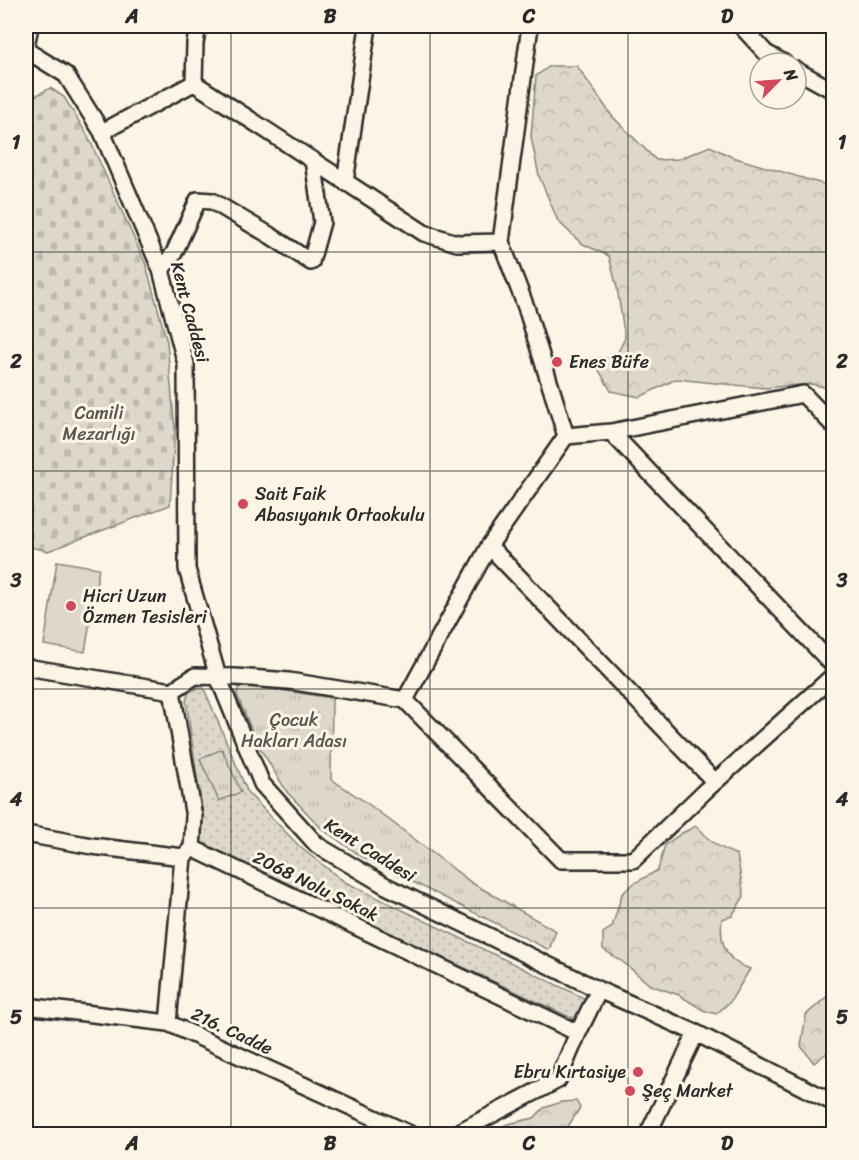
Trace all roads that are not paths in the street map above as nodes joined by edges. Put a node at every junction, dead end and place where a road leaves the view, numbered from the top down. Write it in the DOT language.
graph roads {
  1 [pos="30,26"];
  2 [pos="198,26"];
  3 [pos="368,26"];
  4 [pos="530,26"];
  5 [pos="741,26"];
  6 [pos="26,48"];
  7 [pos="764,51"];
  8 [pos="808,77"];
  9 [pos="194,83"];
  10 [pos="834,91"];
  11 [pos="102,132"];
  12 [pos="313,160"];
  13 [pos="345,182"];
  14 [pos="501,242"];
  15 [pos="161,270"];
  16 [pos="834,426"];
  17 [pos="611,432"];
  18 [pos="566,436"];
  19 [pos="489,546"];
  20 [pos="834,666"];
  21 [pos="26,667"];
  22 [pos="834,675"];
  23 [pos="218,677"];
  24 [pos="172,691"];
  25 [pos="405,700"];
  26 [pos="715,782"];
  27 [pos="26,834"];
  28 [pos="188,853"];
  29 [pos="599,990"];
  30 [pos="26,1006"];
  31 [pos="168,1023"];
  32 [pos="578,1033"];
  33 [pos="696,1033"];
  34 [pos="834,1102"];
  35 [pos="410,1134"];
  36 [pos="456,1134"];
  37 [pos="648,1134"];
  1 -- 6 [label="street"];
  2 -- 9 [label="street"];
  3 -- 13 [label="street"];
  4 -- 14 [label="street"];
  5 -- 7 [label="street"];
  6 -- 11 [label="street, Kent Caddesi"];
  8 -- 10 [label="street"];
  9 -- 11 [label="street"];
  9 -- 12 [label="street"];
  11 -- 15 [label="street, Kent Caddesi"];
  12 -- 13 [label="street"];
  12 -- 15 [label="street"];
  13 -- 14 [label="street"];
  14 -- 18 [label="street"];
  15 -- 23 [label="street, Kent Caddesi"];
  16 -- 17 [label="street"];
  17 -- 18 [label="street"];
  17 -- 20 [label="street"];
  18 -- 19 [label="street"];
  19 -- 25 [label="street"];
  19 -- 26 [label="street"];
  21 -- 24 [label="street"];
  22 -- 26 [label="street"];
  23 -- 24 [label="street"];
  23 -- 25 [label="street"];
  23 -- 29 [label="street, Kent Caddesi"];
  24 -- 28 [label="street"];
  25 -- 26 [label="street"];
  27 -- 28 [label="street, 2068 Nolu Sokak"];
  28 -- 31 [label="street"];
  28 -- 32 [label="street, 2068 Nolu Sokak"];
  29 -- 32 [label="street"];
  29 -- 33 [label="street, Kent Caddesi"];
  30 -- 31 [label="street, 216. Cadde"];
  31 -- 35 [label="street, 216. Cadde"];
  32 -- 36 [label="street"];
  33 -- 34 [label="street, Kent Caddesi"];
  33 -- 37 [label="street"];
}
